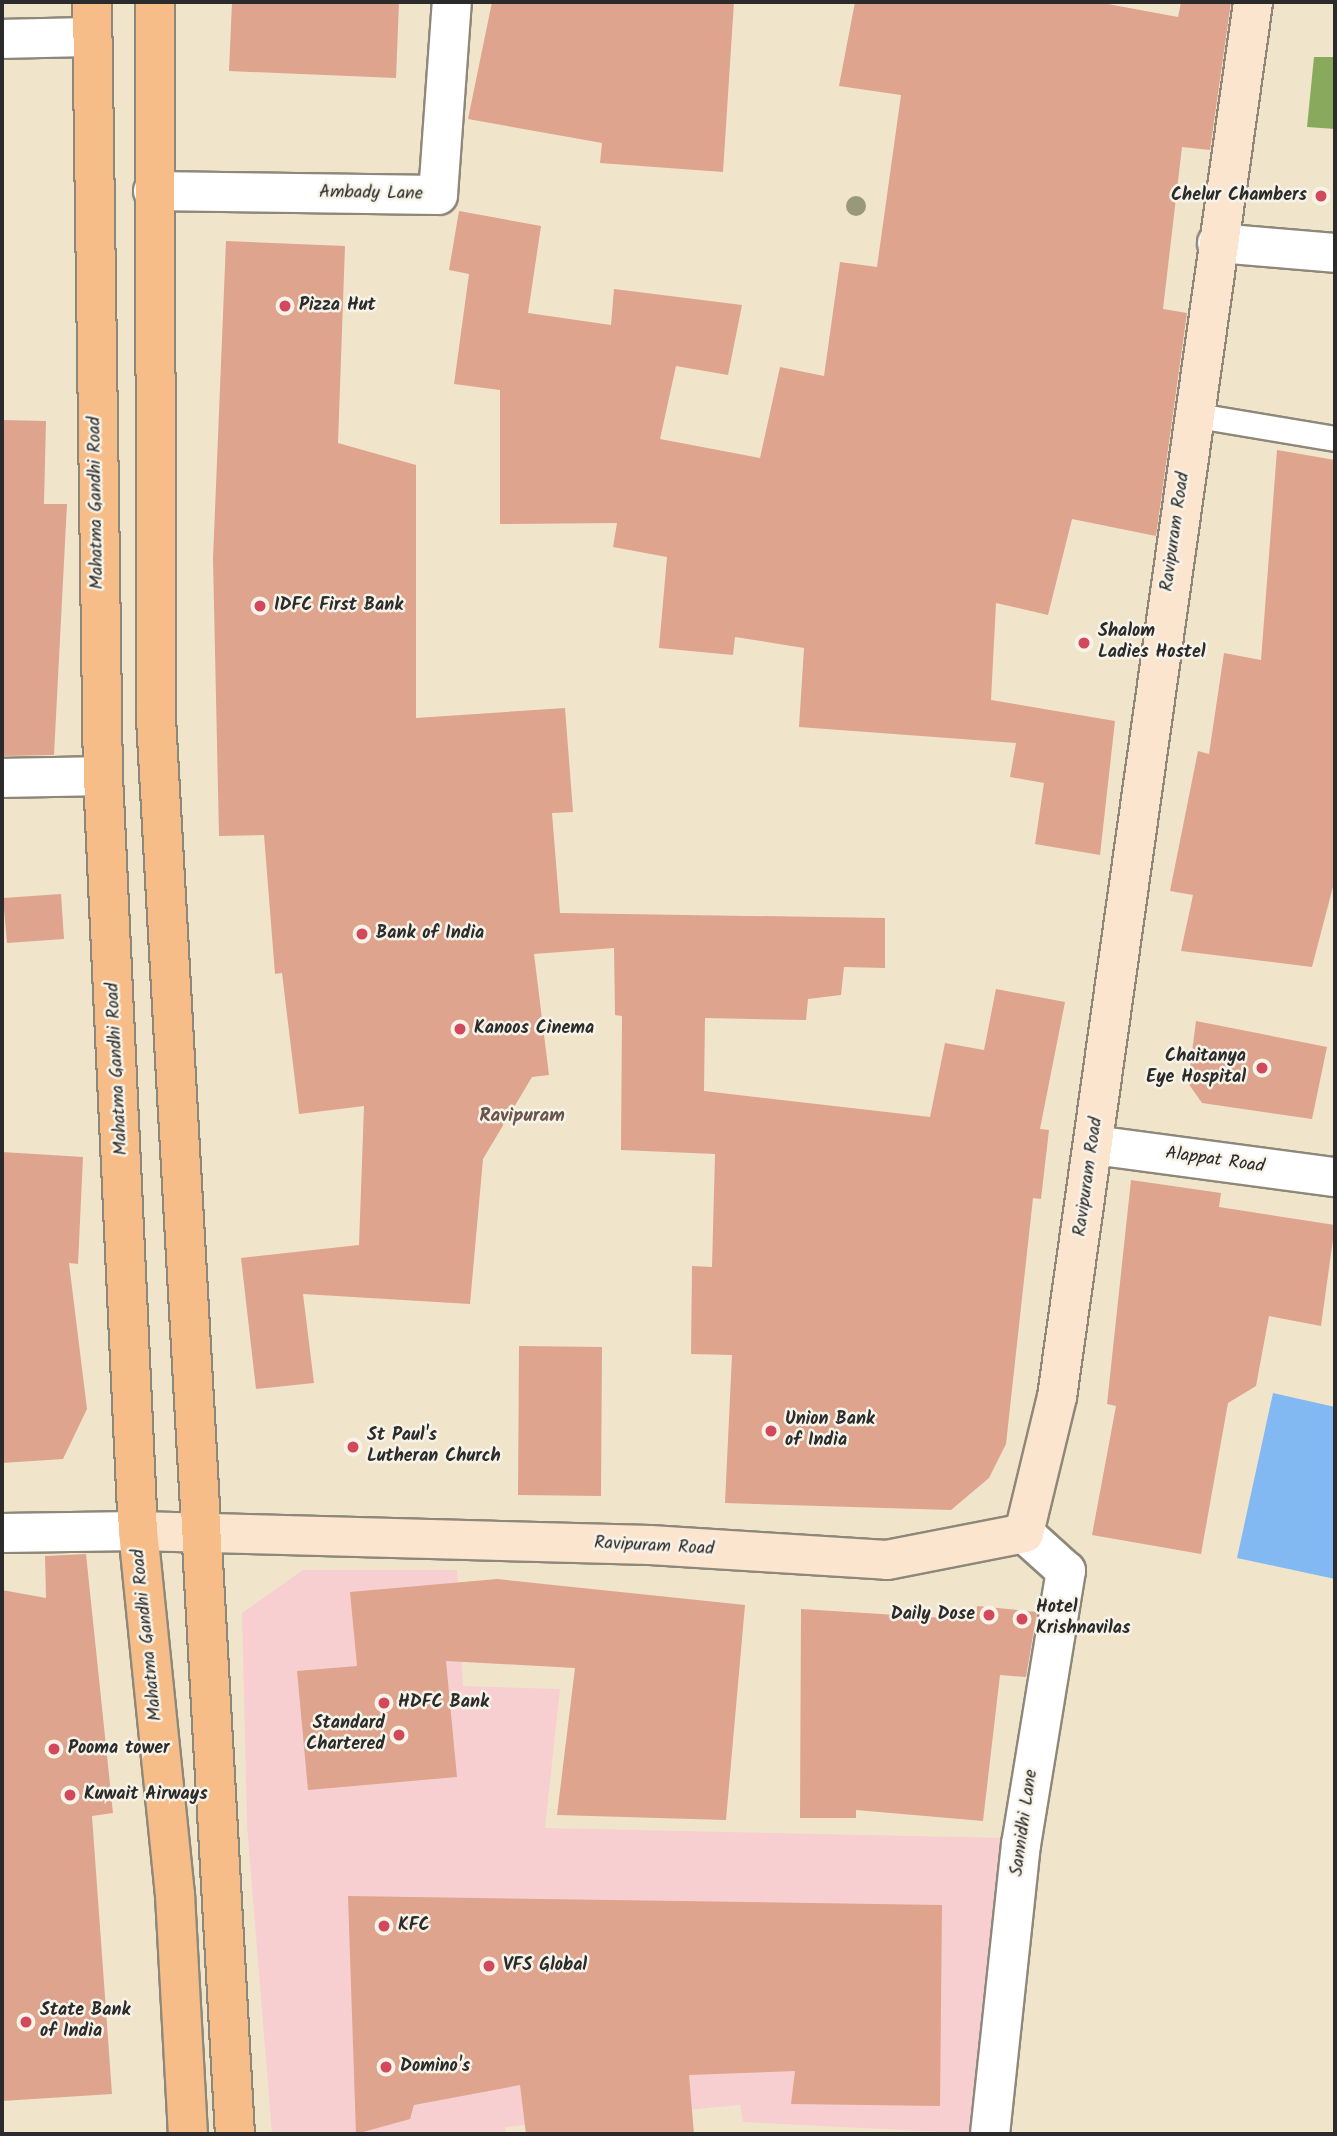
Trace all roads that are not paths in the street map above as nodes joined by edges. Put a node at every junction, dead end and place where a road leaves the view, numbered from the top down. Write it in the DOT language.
graph roads {
  1 [pos="155,2"];
  2 [pos="452,2"];
  3 [pos="1252,2"];
  4 [pos="92,20"];
  5 [pos="2,39"];
  6 [pos="153,191"];
  7 [pos="1217,243"];
  8 [pos="1335,253"];
  9 [pos="1192,415"];
  10 [pos="1335,439"];
  11 [pos="103,776"];
  12 [pos="2,778"];
  13 [pos="1094,1145"];
  14 [pos="1335,1177"];
  15 [pos="138,1531"];
  16 [pos="202,1532"];
  17 [pos="2,1533"];
  18 [pos="1024,1533"];
  19 [pos="188,2134"];
  20 [pos="235,2134"];
  21 [pos="990,2134"];
  1 -- 6 [label="main road"];
  2 -- 6 [label="street, Ambady Lane"];
  3 -- 7 [label="main road, Ravipuram Road"];
  4 -- 5 [label="street"];
  4 -- 11 [label="main road, Mahatma Gandhi Road"];
  6 -- 16 [label="main road"];
  7 -- 8 [label="street"];
  7 -- 9 [label="main road, Ravipuram Road"];
  9 -- 10 [label="lane"];
  9 -- 13 [label="main road, Ravipuram Road"];
  11 -- 12 [label="street"];
  11 -- 15 [label="main road, Mahatma Gandhi Road"];
  13 -- 14 [label="street, Alappat Road"];
  13 -- 18 [label="main road, Ravipuram Road"];
  15 -- 16 [label="main road, Ravipuram Road"];
  15 -- 17 [label="street"];
  15 -- 19 [label="main road, Mahatma Gandhi Road"];
  16 -- 18 [label="main road, Ravipuram Road"];
  16 -- 20 [label="main road"];
  18 -- 21 [label="street, Sannidhi Lane"];
}
